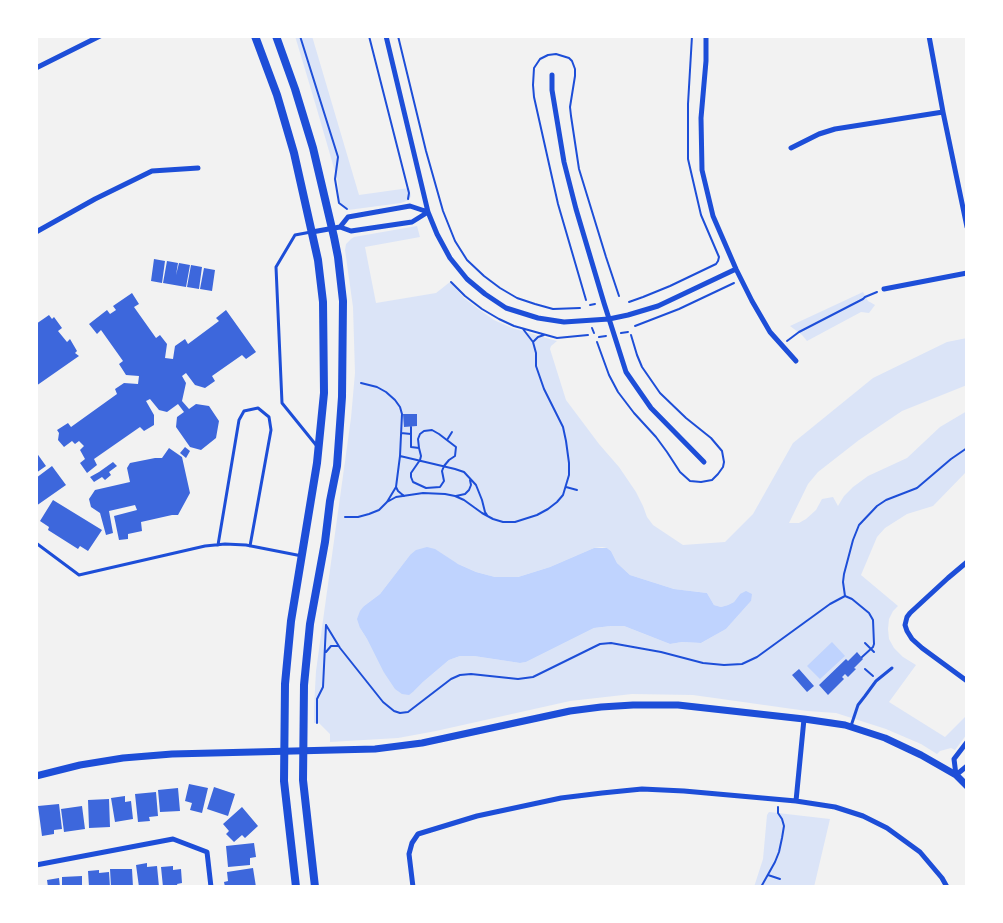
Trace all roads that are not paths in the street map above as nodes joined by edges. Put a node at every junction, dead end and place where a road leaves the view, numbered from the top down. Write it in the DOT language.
graph roads {
  1 [pos="100,36"];
  2 [pos="255,36"];
  3 [pos="276,36"];
  4 [pos="386,36"];
  5 [pos="706,36"];
  6 [pos="929,36"];
  7 [pos="36,68"];
  8 [pos="552,75"];
  9 [pos="943,112"];
  10 [pos="791,148"];
  11 [pos="198,168"];
  12 [pos="428,212"];
  13 [pos="967,227"];
  14 [pos="336,228"];
  15 [pos="36,232"];
  16 [pos="312,232"];
  17 [pos="736,269"];
  18 [pos="967,273"];
  19 [pos="884,289"];
  20 [pos="609,318"];
  21 [pos="796,361"];
  22 [pos="319,447"];
  23 [pos="704,462"];
  24 [pos="36,543"];
  25 [pos="218,545"];
  26 [pos="250,546"];
  27 [pos="302,556"];
  28 [pos="967,562"];
  29 [pos="892,668"];
  30 [pos="967,681"];
  31 [pos="804,718"];
  32 [pos="851,726"];
  33 [pos="967,742"];
  34 [pos="304,750"];
  35 [pos="284,751"];
  36 [pos="967,766"];
  37 [pos="956,775"];
  38 [pos="36,776"];
  39 [pos="967,786"];
  40 [pos="796,801"];
  41 [pos="36,865"];
  42 [pos="211,887"];
  43 [pos="296,887"];
  44 [pos="315,887"];
  45 [pos="413,887"];
  46 [pos="947,887"];
  1 -- 7 [label="street"];
  2 -- 16 [label="main road"];
  3 -- 14 [label="main road"];
  4 -- 12 [label="street"];
  5 -- 17 [label="street"];
  6 -- 9 [label="street"];
  8 -- 20 [label="street"];
  9 -- 10 [label="street"];
  9 -- 13 [label="street"];
  11 -- 15 [label="street"];
  12 -- 14 [label="street"];
  12 -- 14 [label="street"];
  12 -- 20 [label="street"];
  14 -- 16 [label="street"];
  14 -- 34 [label="main road"];
  16 -- 22 [label="main road"];
  16 -- 22 [label="lane"];
  17 -- 20 [label="street"];
  17 -- 21 [label="street"];
  18 -- 19 [label="street"];
  20 -- 23 [label="street"];
  22 -- 27 [label="main road"];
  24 -- 25 [label="lane"];
  25 -- 26 [label="lane"];
  25 -- 26 [label="lane"];
  26 -- 27 [label="lane"];
  27 -- 35 [label="main road"];
  28 -- 30 [label="street"];
  29 -- 32 [label="lane"];
  31 -- 32 [label="street"];
  31 -- 34 [label="street"];
  31 -- 40 [label="street"];
  32 -- 37 [label="street"];
  33 -- 37 [label="street"];
  34 -- 35 [label="street"];
  34 -- 44 [label="main road"];
  35 -- 38 [label="street"];
  35 -- 43 [label="main road"];
  36 -- 37 [label="street"];
  37 -- 39 [label="street"];
  40 -- 45 [label="street"];
  40 -- 46 [label="street"];
  41 -- 42 [label="street"];
}
